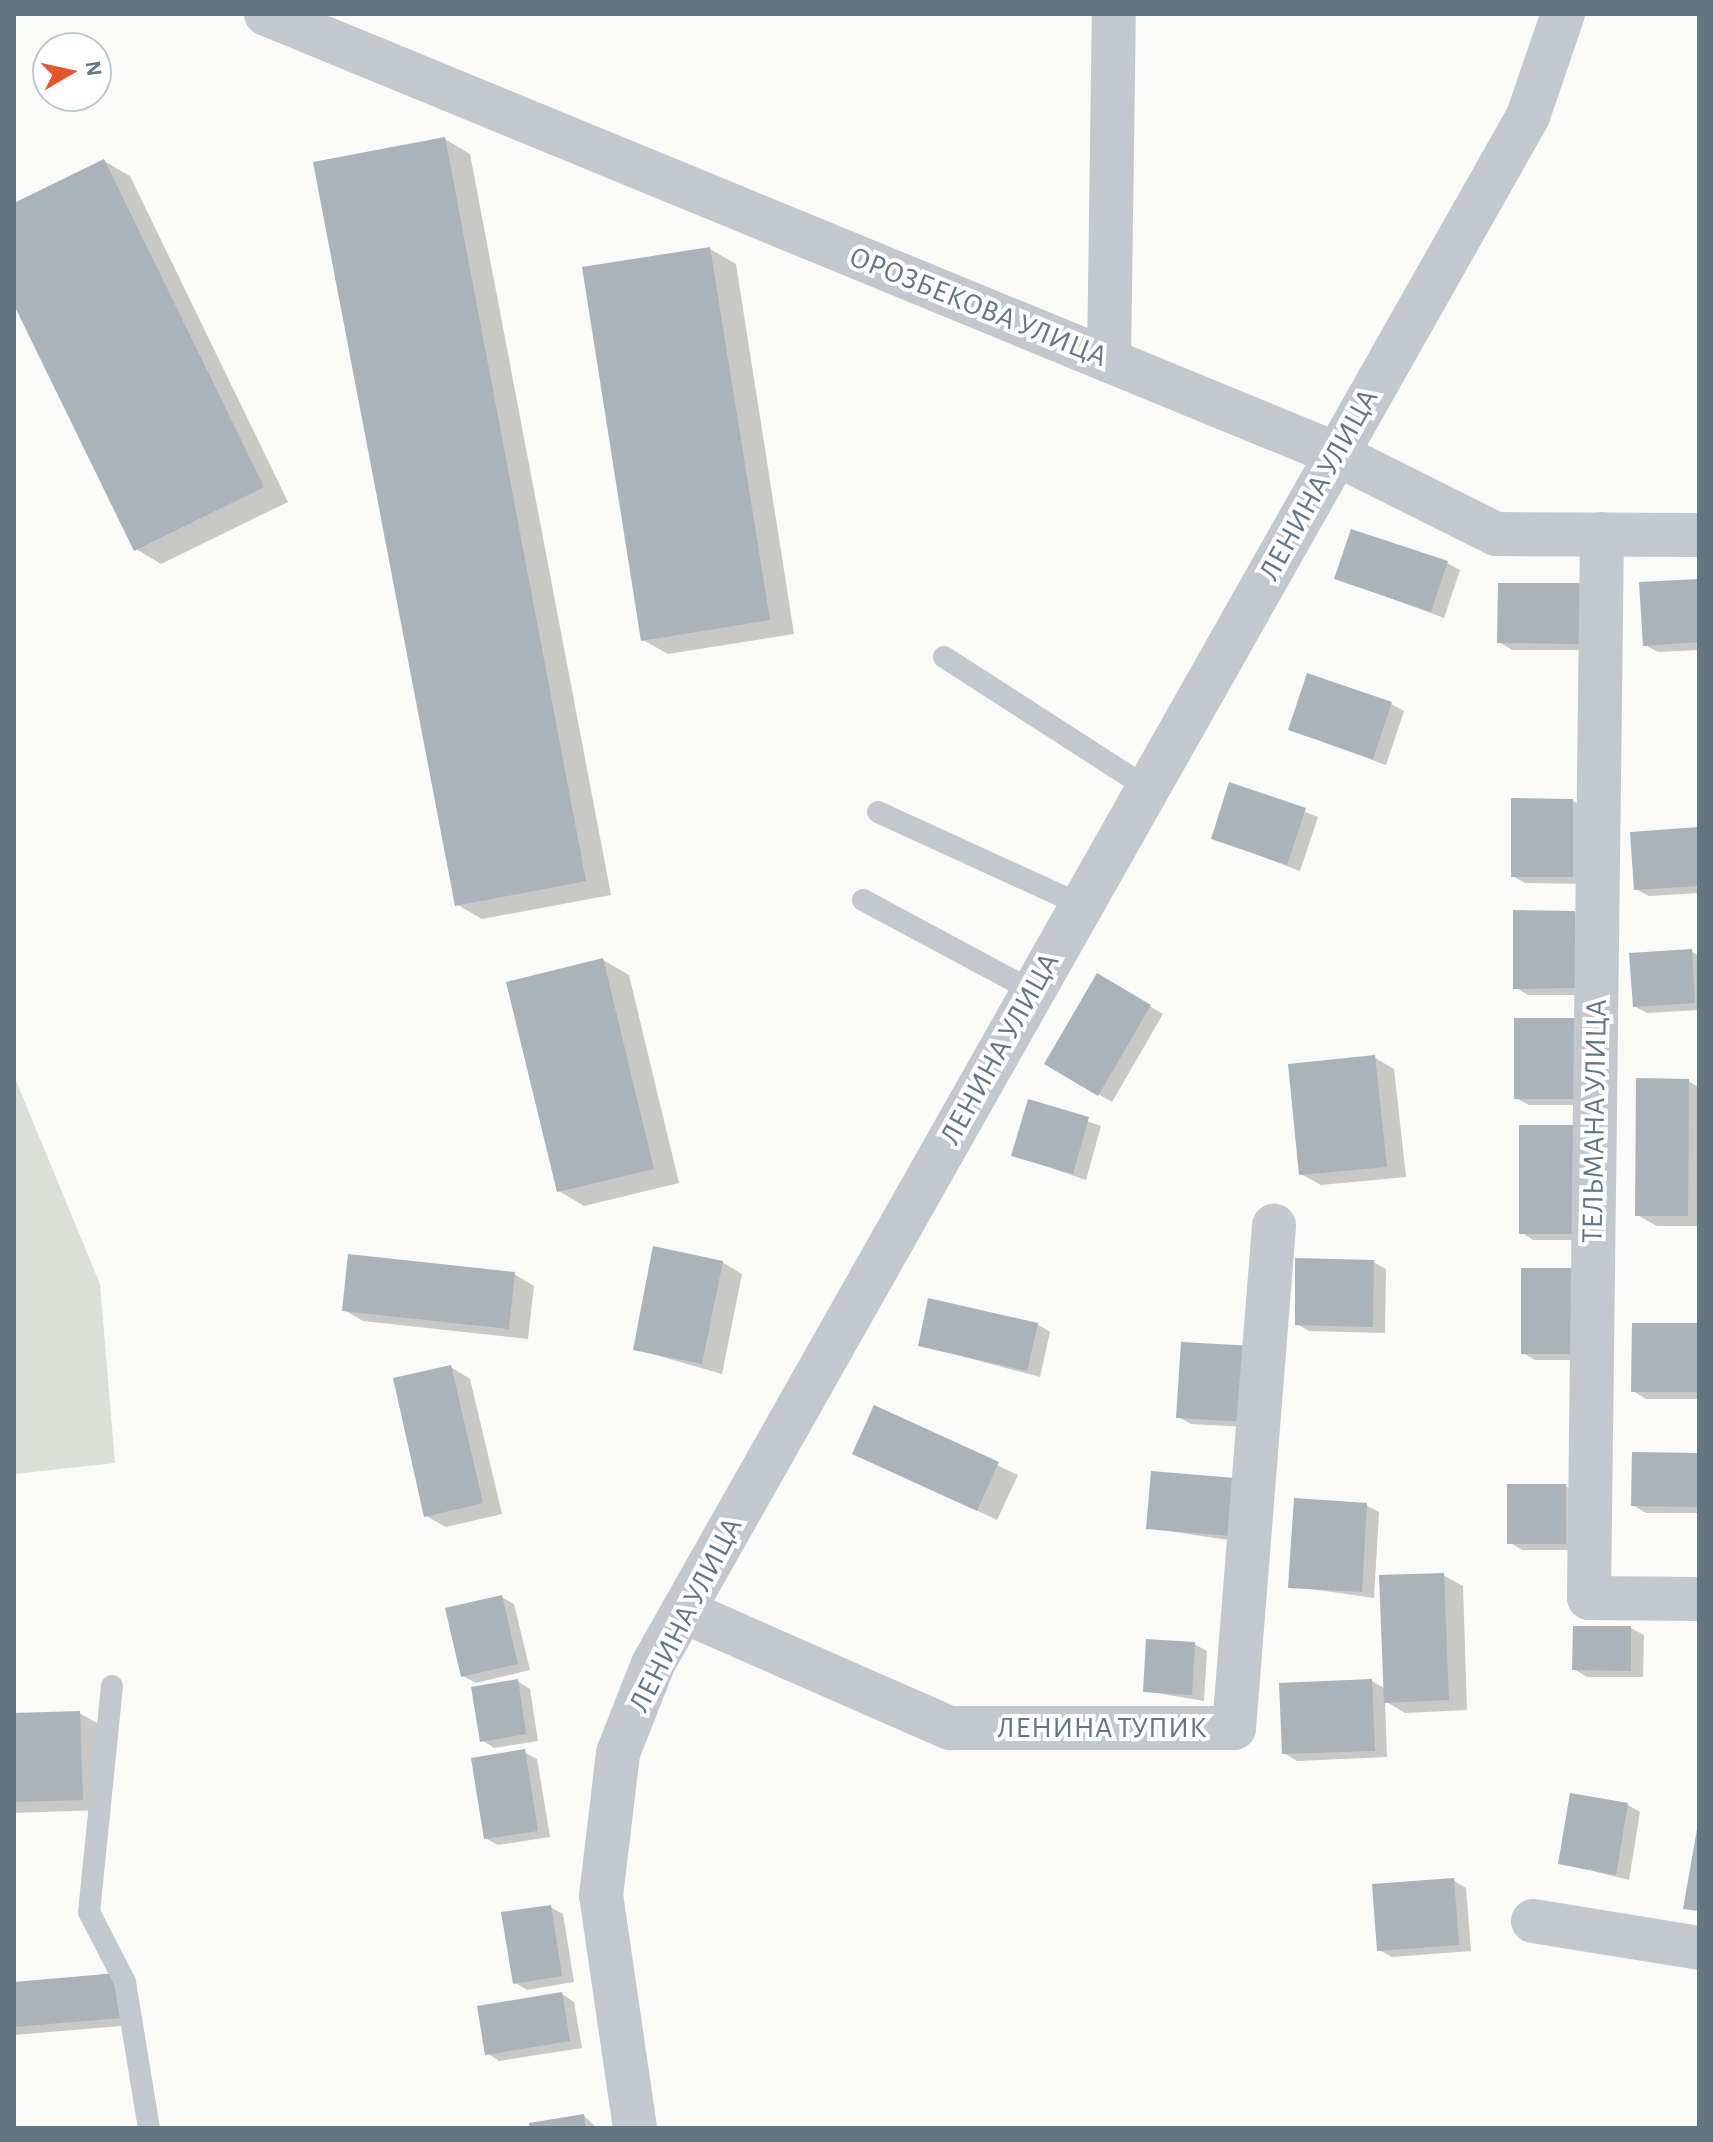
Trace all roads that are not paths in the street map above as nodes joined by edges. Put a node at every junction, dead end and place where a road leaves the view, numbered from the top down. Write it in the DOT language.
graph roads {
  1 [pos="266,14"];
  2 [pos="1114,14"];
  3 [pos="1563,14"];
  4 [pos="1109,361"];
  5 [pos="1336,454"];
  6 [pos="1602,534"];
  7 [pos="1699,535"];
  8 [pos="944,657"];
  9 [pos="1147,788"];
  10 [pos="878,812"];
  11 [pos="863,900"];
  12 [pos="1081,905"];
  13 [pos="1033,991"];
  14 [pos="1274,1226"];
  15 [pos="1699,1599"];
  16 [pos="683,1611"];
  17 [pos="112,1686"];
  18 [pos="1533,1921"];
  19 [pos="1699,1948"];
  20 [pos="149,2128"];
  21 [pos="635,2128"];
  1 -- 4 [label="street, ОРОЗБЕКОВА УЛИЦА"];
  2 -- 4 [label="street"];
  3 -- 5 [label="street, ЛЕНИНА УЛИЦА"];
  4 -- 5 [label="street, ОРОЗБЕКОВА УЛИЦА"];
  5 -- 6 [label="street, ОРОЗБЕКОВА УЛИЦА"];
  5 -- 9 [label="street, ЛЕНИНА УЛИЦА"];
  6 -- 7 [label="street, ОРОЗБЕКОВА УЛИЦА"];
  6 -- 15 [label="street, ТЕЛЬМАНА УЛИЦА"];
  8 -- 9 [label="lane"];
  9 -- 12 [label="street, ЛЕНИНА УЛИЦА"];
  10 -- 12 [label="lane"];
  11 -- 13 [label="lane"];
  12 -- 13 [label="street, ЛЕНИНА УЛИЦА"];
  13 -- 16 [label="street, ЛЕНИНА УЛИЦА"];
  14 -- 16 [label="street, ЛЕНИНА ТУПИК"];
  16 -- 21 [label="street, ЛЕНИНА УЛИЦА"];
  17 -- 20 [label="lane"];
  18 -- 19 [label="street"];
}
